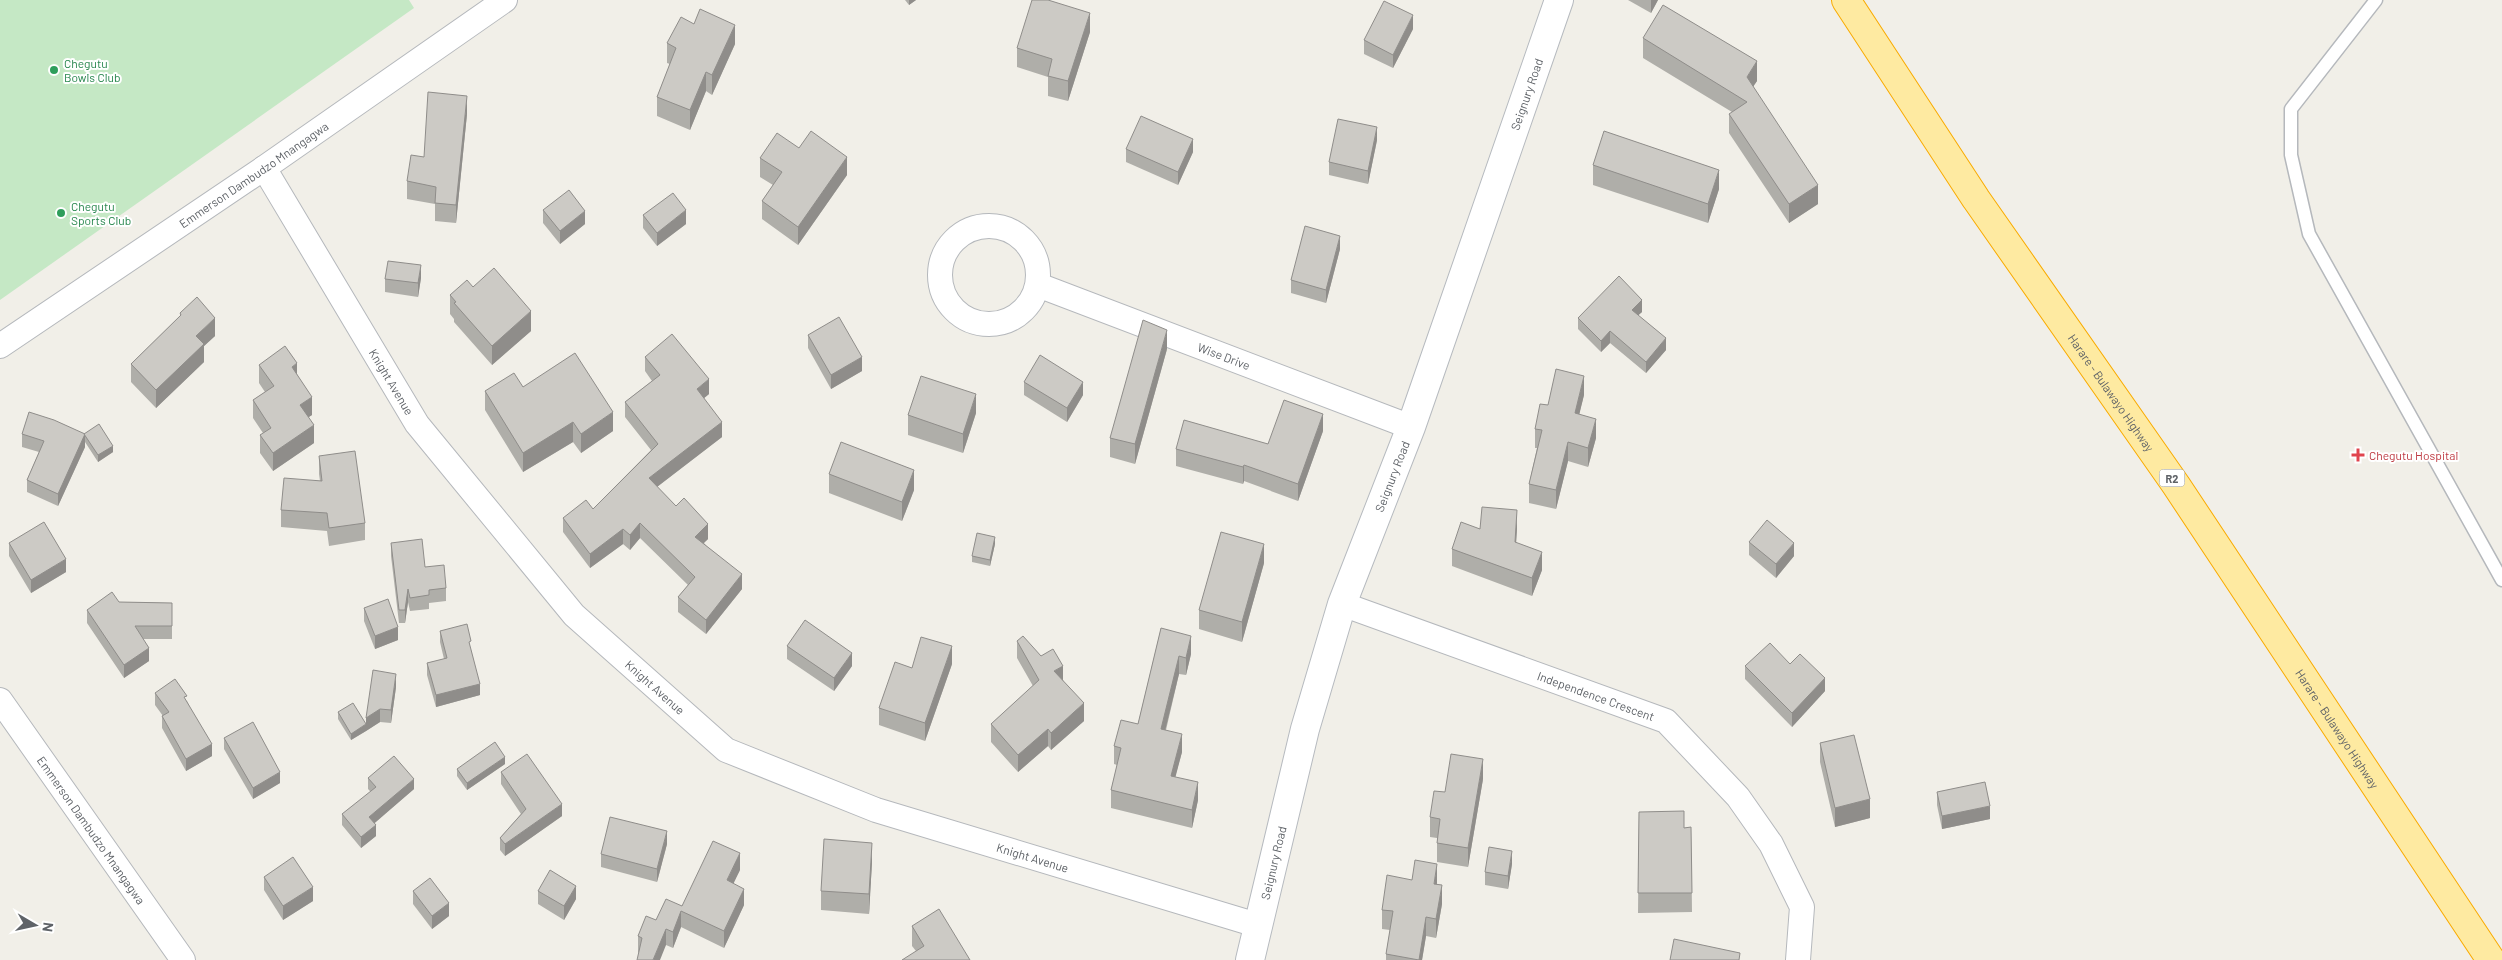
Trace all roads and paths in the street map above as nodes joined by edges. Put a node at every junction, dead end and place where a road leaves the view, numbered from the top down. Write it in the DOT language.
graph roads {
  1 [pos="505,0"];
  2 [pos="1559,0"];
  3 [pos="1846,0"];
  4 [pos="2376,0"];
  5 [pos="264,168"];
  6 [pos="1038,285"];
  7 [pos="0,346"];
  8 [pos="1411,426"];
  9 [pos="2502,580"];
  10 [pos="1342,604"];
  11 [pos="0,700"];
  12 [pos="1257,926"];
  13 [pos="183,960"];
  14 [pos="1250,960"];
  15 [pos="1798,960"];
  16 [pos="2491,960"];
  1 -- 5 [label="street, Emmerson Dambudzo Mnangagwa"];
  2 -- 8 [label="main road, Seignury Road"];
  3 -- 16 [label="highway, Harare - Bulawayo Highway / R2"];
  4 -- 9 [label="lane"];
  5 -- 7 [label="street, Emmerson Dambudzo Mnangagwa"];
  5 -- 12 [label="street, Knight Avenue"];
  6 -- 6 [label="street"];
  6 -- 8 [label="street, Wise Drive"];
  8 -- 10 [label="main road, Seignury Road"];
  10 -- 12 [label="main road, Seignury Road"];
  10 -- 15 [label="street, Independence Crescent"];
  11 -- 13 [label="street, Emmerson Dambudzo Mnangagwa"];
  12 -- 14 [label="main road, Seignury Road"];
}
